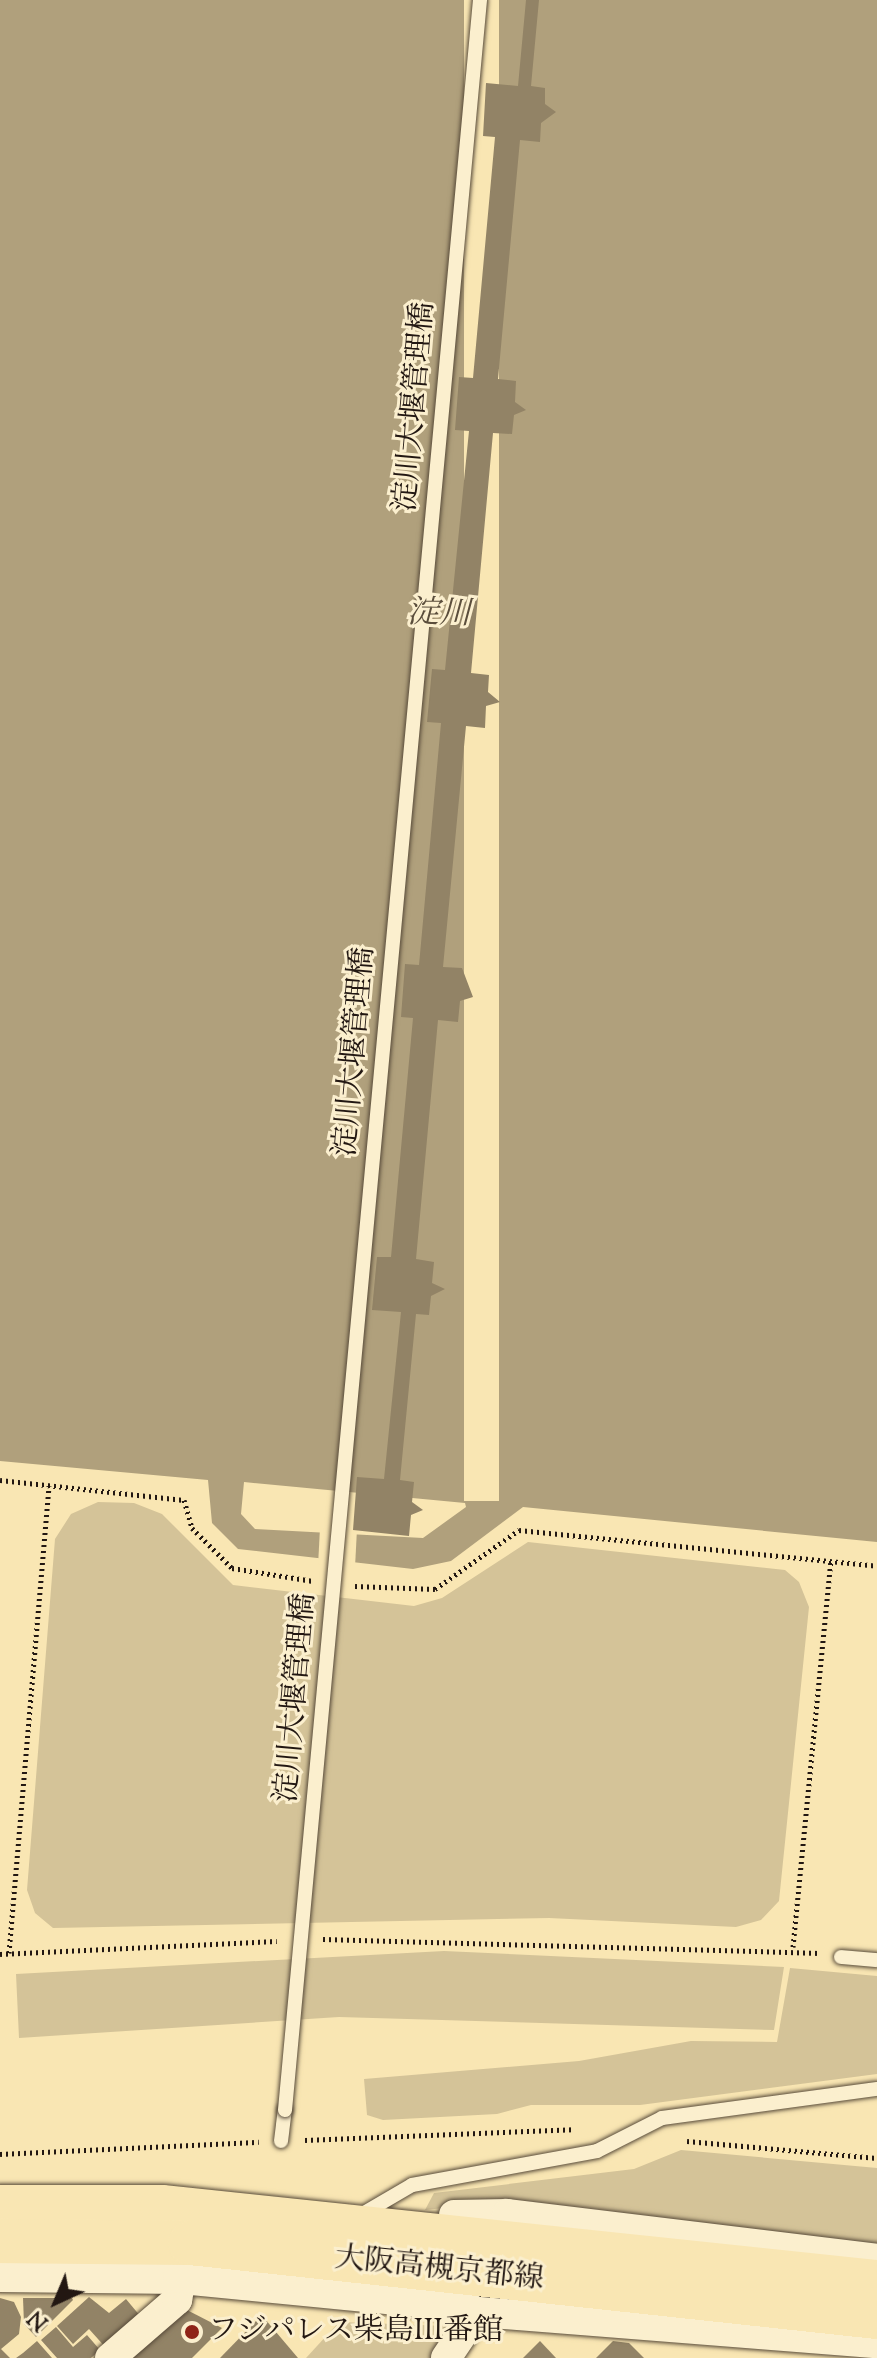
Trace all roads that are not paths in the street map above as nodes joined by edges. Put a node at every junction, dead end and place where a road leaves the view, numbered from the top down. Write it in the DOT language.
graph roads {
  1 [pos="480,0"];
  2 [pos="841,1957"];
  3 [pos="877,1960"];
  4 [pos="877,2089"];
  5 [pos="281,2141"];
  6 [pos="0,2207"];
  7 [pos="454,2215"];
  8 [pos="345,2225"];
  9 [pos="0,2241"];
  10 [pos="877,2259"];
  11 [pos="0,2273"];
  12 [pos="182,2275"];
  13 [pos="877,2282"];
  14 [pos="467,2311"];
  15 [pos="877,2317"];
  16 [pos="877,2343"];
  17 [pos="110,2358"];
  18 [pos="446,2358"];
  1 -- 5 [label="lane, 淀川大堰管理橋, bridge"];
  2 -- 3 [label="lane"];
  4 -- 8 [label="lane"];
  6 -- 8 [label="main road, 大阪高槻京都線"];
  7 -- 10 [label="street"];
  8 -- 13 [label="main road, 大阪高槻京都線"];
  9 -- 15 [label="main road, 大阪高槻京都線"];
  11 -- 12 [label="street"];
  12 -- 14 [label="street"];
  12 -- 17 [label="street"];
  14 -- 16 [label="street"];
  14 -- 18 [label="street"];
}
